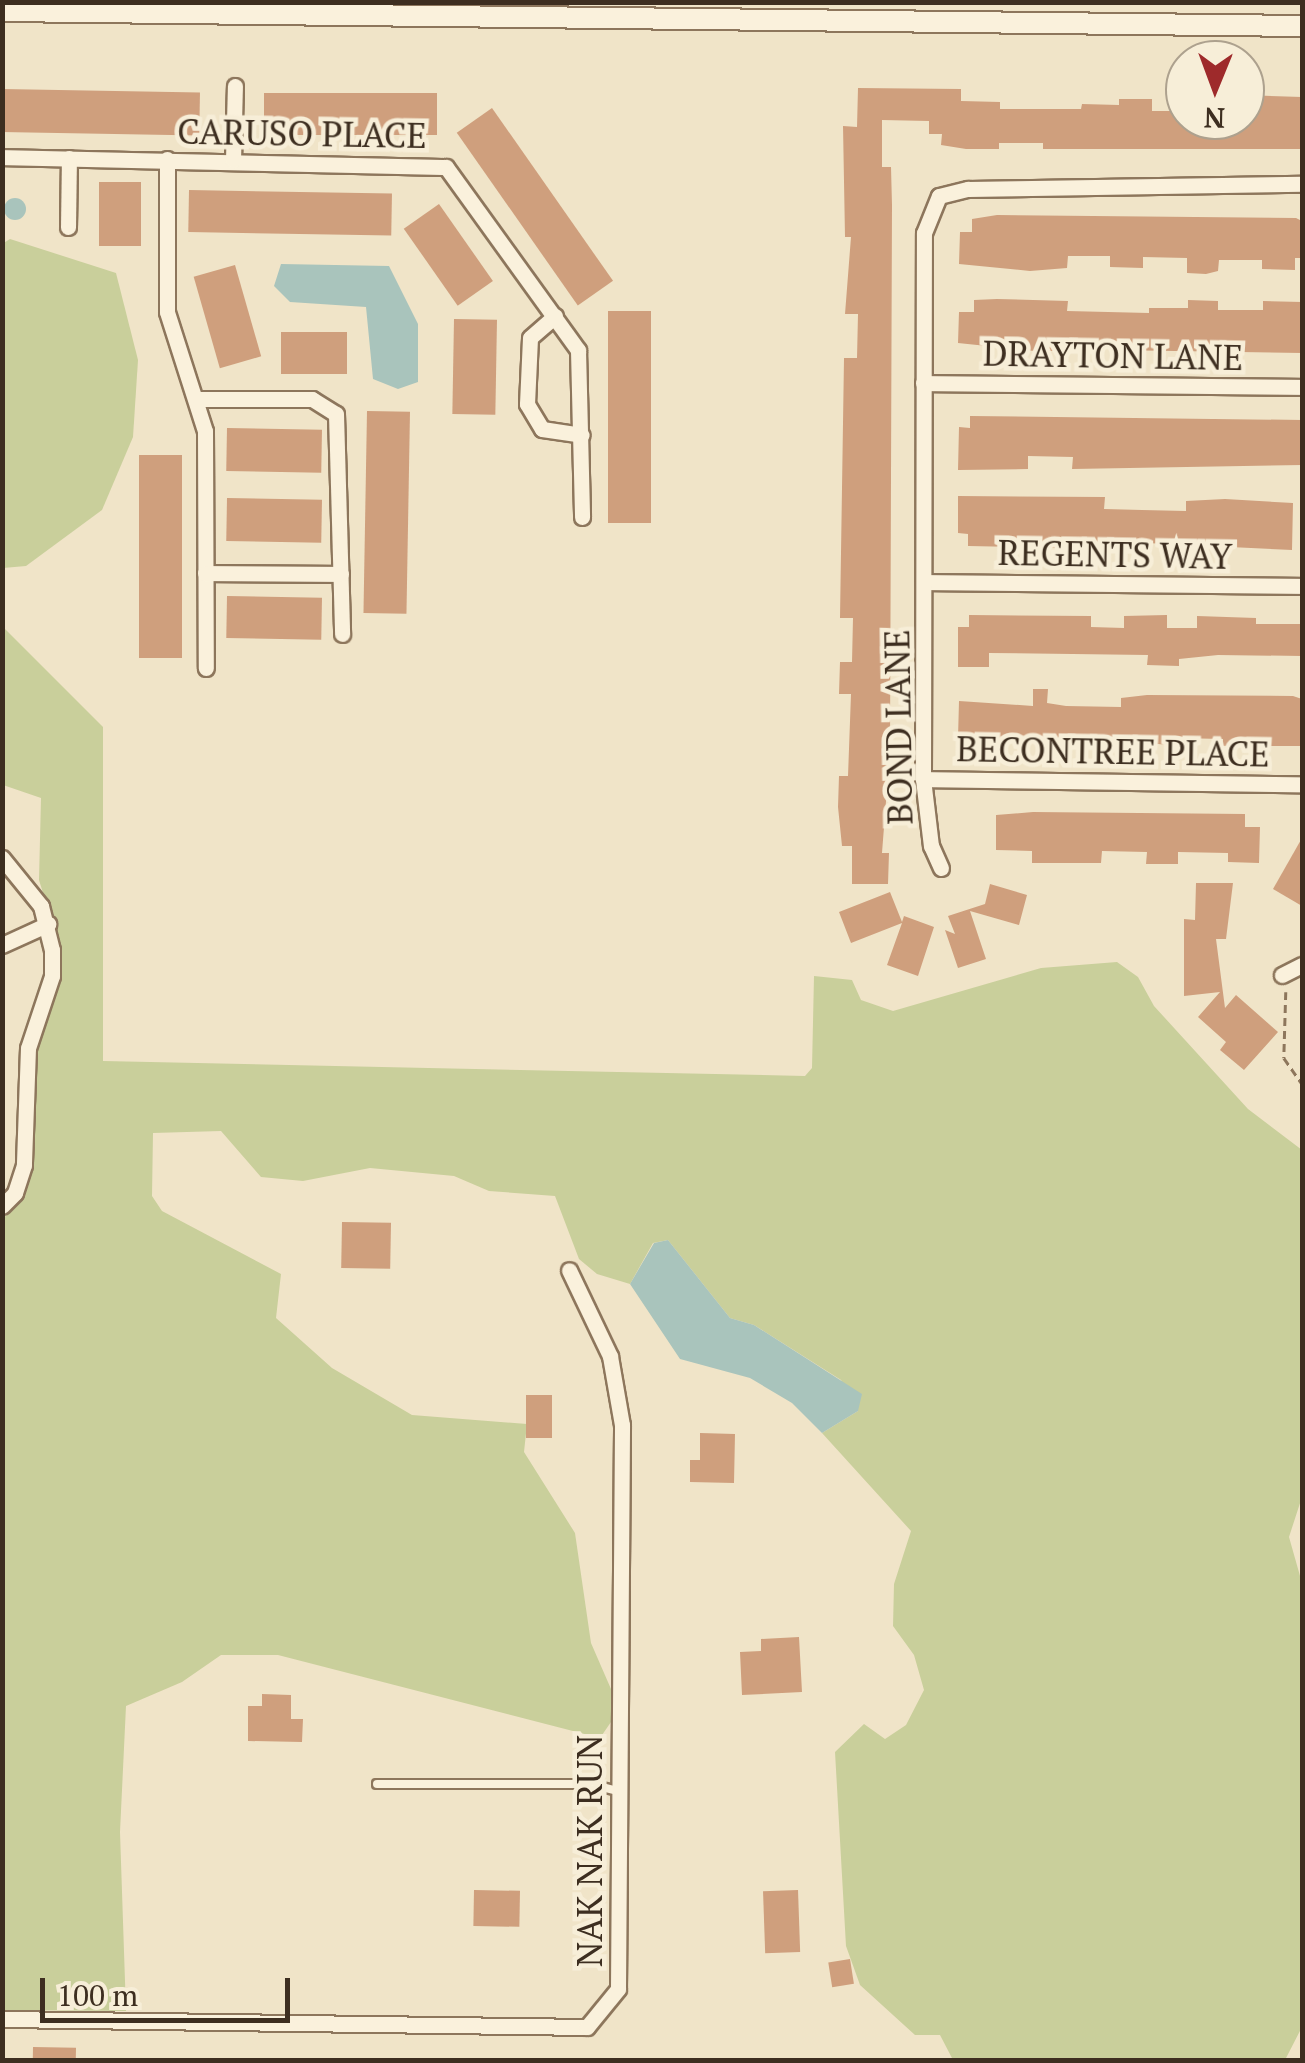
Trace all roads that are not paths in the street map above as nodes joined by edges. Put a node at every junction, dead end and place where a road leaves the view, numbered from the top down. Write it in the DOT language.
graph roads {
  1 [pos="2,12"];
  2 [pos="1302,26"];
  3 [pos="235,86"];
  4 [pos="2,157"];
  5 [pos="69,158"];
  6 [pos="167,159"];
  7 [pos="233,160"];
  8 [pos="1302,184"];
  9 [pos="68,227"];
  10 [pos="555,316"];
  11 [pos="924,382"];
  12 [pos="1302,387"];
  13 [pos="200,400"];
  14 [pos="582,435"];
  15 [pos="582,516"];
  16 [pos="206,573"];
  17 [pos="342,574"];
  18 [pos="926,582"];
  19 [pos="1302,586"];
  20 [pos="342,634"];
  21 [pos="206,668"];
  22 [pos="923,779"];
  23 [pos="1302,784"];
  24 [pos="2,858"];
  25 [pos="941,868"];
  26 [pos="48,924"];
  27 [pos="4,940"];
  28 [pos="1302,965"];
  29 [pos="1282,975"];
  30 [pos="2,1206"];
  31 [pos="569,1270"];
  32 [pos="377,1784"];
  33 [pos="619,1791"];
  34 [pos="2,2020"];
  1 -- 2 [label="main road"];
  3 -- 7 [label="street"];
  4 -- 5 [label="street, CARUSO PLACE"];
  5 -- 6 [label="street, CARUSO PLACE"];
  5 -- 9 [label="street"];
  6 -- 7 [label="street, CARUSO PLACE"];
  6 -- 13 [label="street"];
  7 -- 10 [label="street, CARUSO PLACE"];
  8 -- 11 [label="street"];
  10 -- 14 [label="street, CARUSO PLACE"];
  10 -- 14 [label="street"];
  11 -- 12 [label="street, DRAYTON LANE"];
  11 -- 18 [label="street"];
  13 -- 16 [label="street"];
  13 -- 17 [label="street"];
  14 -- 15 [label="street, CARUSO PLACE"];
  16 -- 17 [label="street"];
  16 -- 21 [label="street"];
  17 -- 20 [label="street"];
  18 -- 19 [label="street, REGENTS WAY"];
  18 -- 22 [label="street, BOND LANE"];
  22 -- 23 [label="street, BECONTREE PLACE"];
  22 -- 25 [label="street, BOND LANE"];
  24 -- 26 [label="street"];
  26 -- 27 [label="street"];
  26 -- 30 [label="street"];
  28 -- 29 [label="street"];
  31 -- 33 [label="street, NAK NAK RUN"];
  32 -- 33 [label="lane"];
  33 -- 34 [label="street, NAK NAK RUN"];
}
